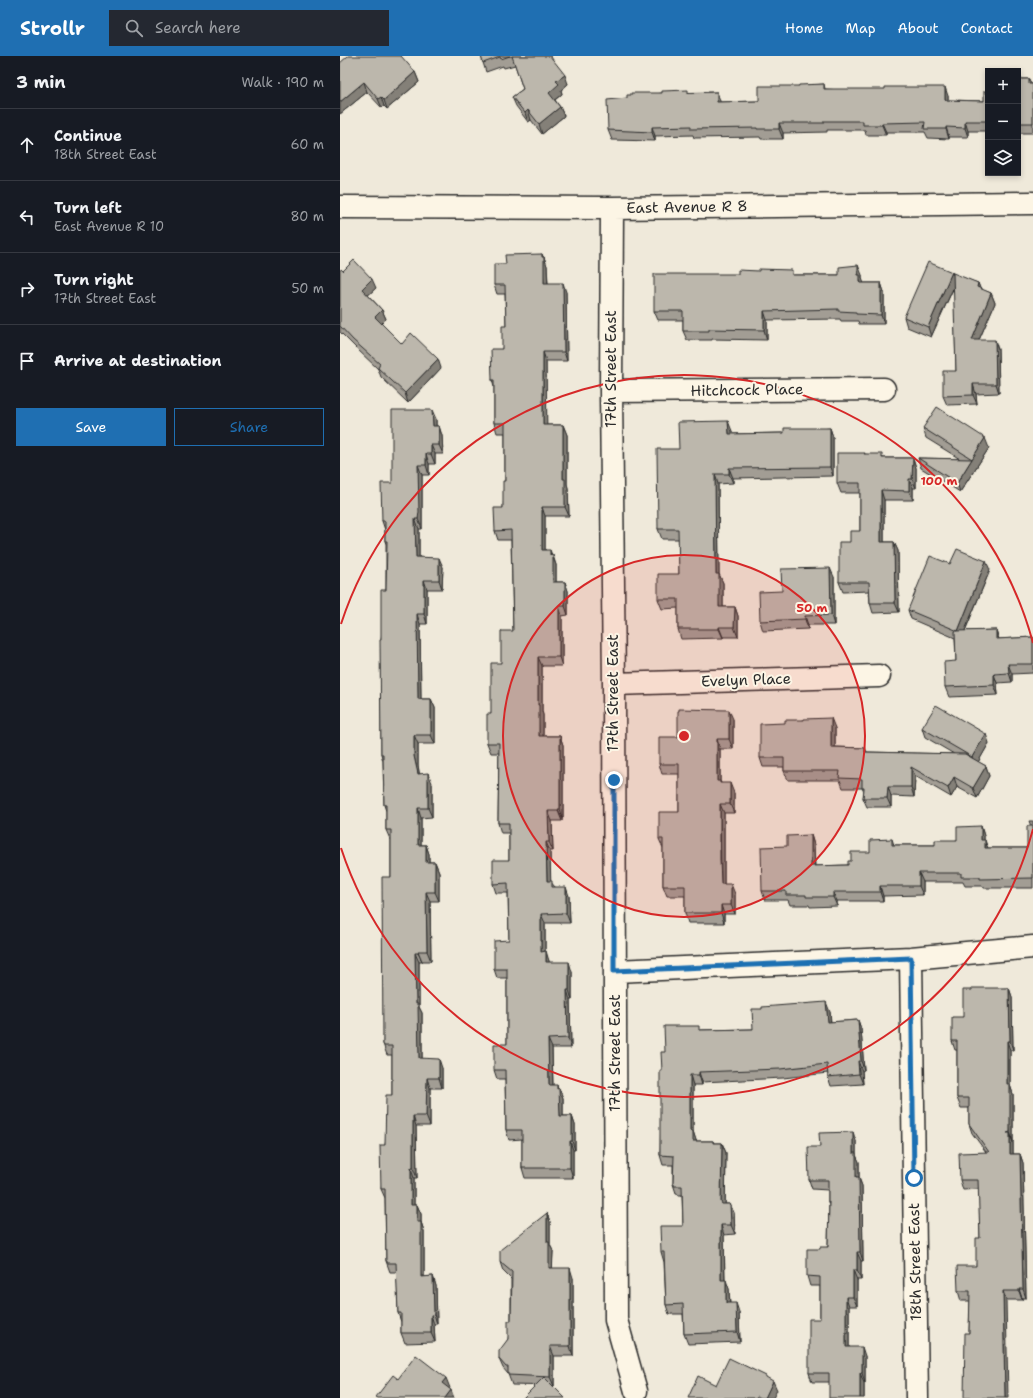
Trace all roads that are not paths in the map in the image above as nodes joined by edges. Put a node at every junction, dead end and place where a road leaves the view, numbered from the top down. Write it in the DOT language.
graph roads {
  1 [pos="1033,203"];
  2 [pos="340,207"];
  3 [pos="612,208"];
  4 [pos="884,389"];
  5 [pos="610,391"];
  6 [pos="879,676"];
  7 [pos="614,684"];
  8 [pos="1033,947"];
  9 [pos="911,958"];
  10 [pos="614,971"];
  11 [pos="636,1391"];
  12 [pos="917,1398"];
  1 -- 3 [label="street, East Avenue R 8"];
  2 -- 3 [label="street, East Avenue R 8"];
  3 -- 5 [label="street, 17th Street East"];
  4 -- 5 [label="street, Hitchcock Place"];
  5 -- 7 [label="street, 17th Street East"];
  6 -- 7 [label="street, Evelyn Place"];
  7 -- 10 [label="street, 17th Street East"];
  8 -- 9 [label="street"];
  9 -- 10 [label="street"];
  9 -- 12 [label="street, 18th Street East"];
  10 -- 11 [label="street, 17th Street East"];
}
